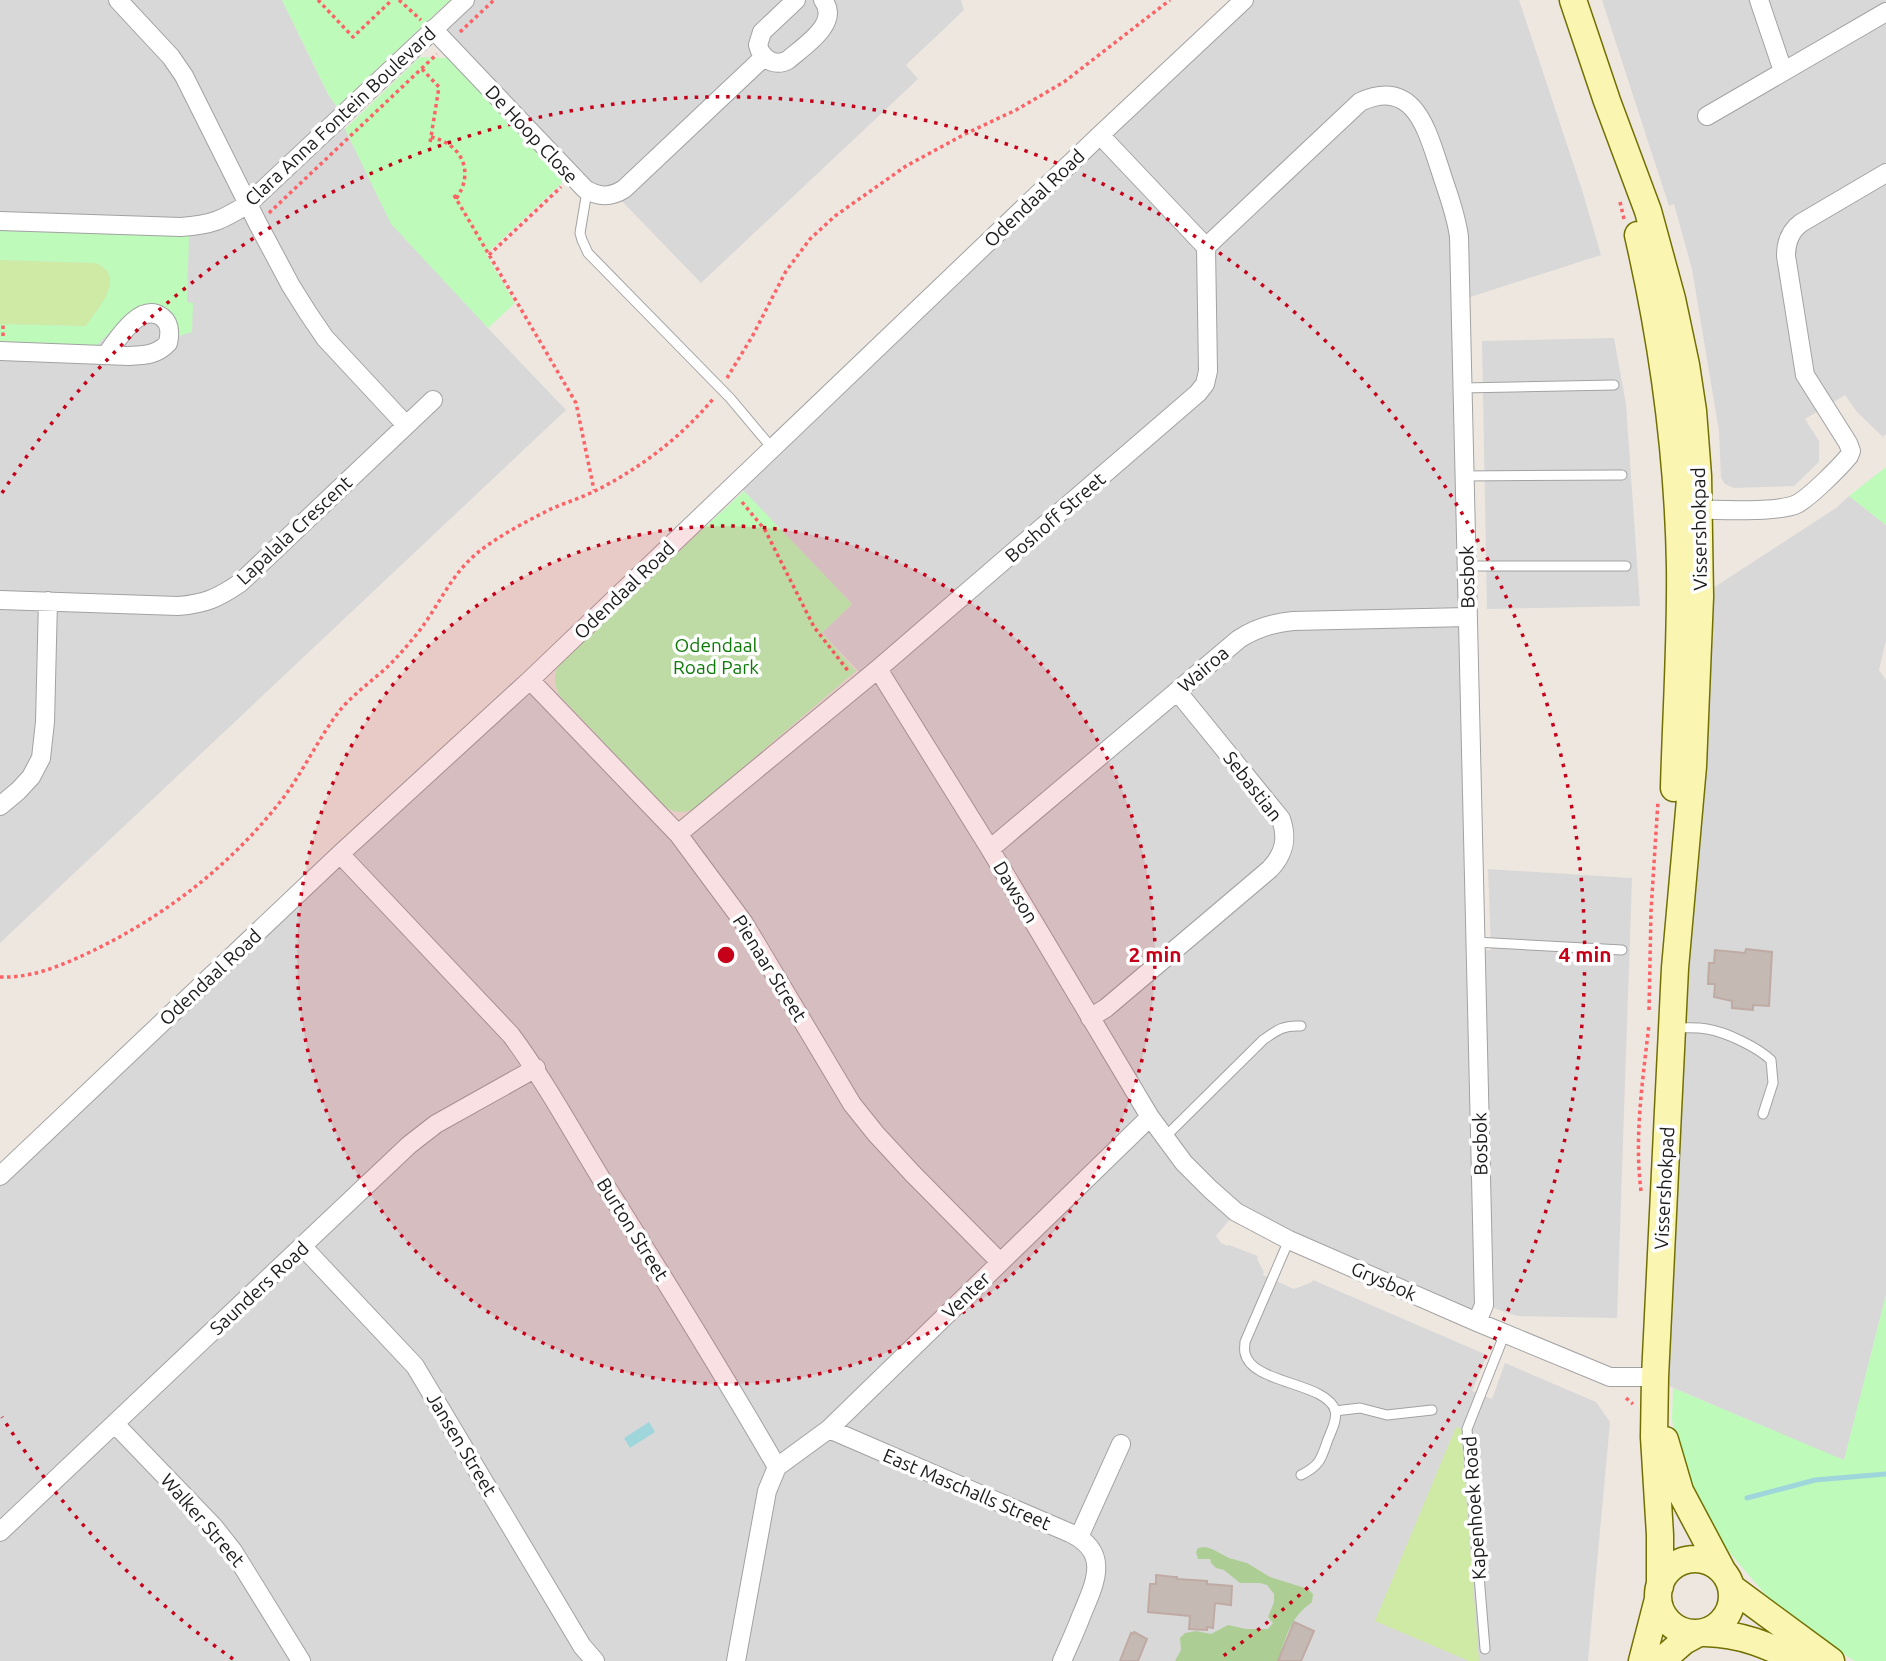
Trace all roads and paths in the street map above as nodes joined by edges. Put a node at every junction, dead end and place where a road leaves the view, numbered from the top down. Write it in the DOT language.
graph roads {
  1 [pos="118,0"];
  2 [pos="318,0"];
  3 [pos="392,0"];
  4 [pos="400,0"];
  5 [pos="465,0"];
  6 [pos="494,0"];
  7 [pos="796,0"];
  8 [pos="824,0"];
  9 [pos="1170,0"];
  10 [pos="1244,0"];
  11 [pos="1573,0"];
  12 [pos="1759,0"];
  13 [pos="1886,12"];
  14 [pos="433,29"];
  15 [pos="447,44"];
  16 [pos="764,57"];
  17 [pos="422,69"];
  18 [pos="1783,71"];
  19 [pos="1707,116"];
  20 [pos="1100,135"];
  21 [pos="1886,173"];
  22 [pos="572,176"];
  23 [pos="587,191"];
  24 [pos="1617,195"];
  25 [pos="248,204"];
  26 [pos="0,221"];
  27 [pos="258,223"];
  28 [pos="1626,229"];
  29 [pos="1206,247"];
  30 [pos="489,255"];
  31 [pos="0,351"];
  32 [pos="106,355"];
  33 [pos="1614,385"];
  34 [pos="721,388"];
  35 [pos="1462,388"];
  36 [pos="433,400"];
  37 [pos="405,424"];
  38 [pos="772,448"];
  39 [pos="1622,475"];
  40 [pos="1464,476"];
  41 [pos="731,488"];
  42 [pos="594,491"];
  43 [pos="1689,509"];
  44 [pos="1466,565"];
  45 [pos="1626,566"];
  46 [pos="0,600"];
  47 [pos="48,601"];
  48 [pos="1468,617"];
  49 [pos="878,669"];
  50 [pos="530,680"];
  51 [pos="859,685"];
  52 [pos="1177,691"];
  53 [pos="1658,792"];
  54 [pos="0,806"];
  55 [pos="678,834"];
  56 [pos="990,849"];
  57 [pos="340,854"];
  58 [pos="1475,942"];
  59 [pos="1622,950"];
  60 [pos="0,977"];
  61 [pos="1090,1018"];
  62 [pos="1301,1026"];
  63 [pos="1672,1028"];
  64 [pos="536,1068"];
  65 [pos="1763,1114"];
  66 [pos="1150,1117"];
  67 [pos="1165,1137"];
  68 [pos="0,1176"];
  69 [pos="1641,1193"];
  70 [pos="1289,1240"];
  71 [pos="303,1247"];
  72 [pos="1000,1262"];
  73 [pos="1477,1322"];
  74 [pos="1505,1333"];
  75 [pos="1656,1377"];
  76 [pos="1656,1408"];
  77 [pos="1335,1410"];
  78 [pos="1432,1410"];
  79 [pos="115,1424"];
  80 [pos="829,1429"];
  81 [pos="1121,1444"];
  82 [pos="777,1467"];
  83 [pos="1301,1475"];
  84 [pos="0,1532"];
  85 [pos="1079,1537"];
  86 [pos="1727,1579"];
  87 [pos="1659,1592"];
  88 [pos="1701,1633"];
  89 [pos="1485,1649"];
  90 [pos="301,1661"];
  91 [pos="595,1661"];
  92 [pos="736,1661"];
  93 [pos="1062,1661"];
  94 [pos="1642,1661"];
  95 [pos="1661,1661"];
  96 [pos="1799,1661"];
  97 [pos="1831,1661"];
  1 -- 25 [label="street"];
  2 -- 3 [label="path"];
  4 -- 14 [label="path"];
  5 -- 14 [label="street, Clara Anna Fontein Boulevard"];
  6 -- 15 [label="path"];
  7 -- 16 [label="street"];
  8 -- 16 [label="street"];
  9 -- 34 [label="path"];
  10 -- 20 [label="street, Odendaal Road"];
  11 -- 43 [label="main road, Vissershokpad"];
  12 -- 18 [label="street"];
  13 -- 18 [label="street"];
  14 -- 15 [label="street, De Hoop Close"];
  14 -- 25 [label="street, Clara Anna Fontein Boulevard"];
  15 -- 17 [label="path"];
  15 -- 22 [label="street, De Hoop Close"];
  16 -- 23 [label="street, De Hoop Close"];
  17 -- 27 [label="path"];
  17 -- 30 [label="path"];
  18 -- 19 [label="street"];
  20 -- 29 [label="street"];
  20 -- 38 [label="street, Odendaal Road"];
  21 -- 43 [label="street"];
  22 -- 23 [label="street, De Hoop Close"];
  22 -- 30 [label="path"];
  23 -- 34 [label="lane"];
  24 -- 28 [label="path"];
  25 -- 26 [label="street, Clara Anna Fontein Boulevard"];
  25 -- 27 [label="street"];
  27 -- 37 [label="street"];
  29 -- 35 [label="street, Bosbok"];
  29 -- 49 [label="street, Boshoff Street"];
  30 -- 42 [label="path"];
  31 -- 32 [label="street"];
  33 -- 35 [label="lane"];
  34 -- 38 [label="lane"];
  34 -- 42 [label="path"];
  35 -- 40 [label="street, Bosbok"];
  36 -- 37 [label="street, Lapalala Crescent"];
  37 -- 47 [label="street, Lapalala Crescent"];
  38 -- 41 [label="street, Odendaal Road"];
  39 -- 40 [label="lane"];
  40 -- 44 [label="street, Bosbok"];
  41 -- 50 [label="street, Odendaal Road"];
  41 -- 51 [label="path"];
  42 -- 60 [label="path"];
  43 -- 63 [label="main road, Vissershokpad"];
  44 -- 45 [label="lane"];
  44 -- 48 [label="street, Bosbok"];
  46 -- 47 [label="street, Lapalala Crescent"];
  47 -- 54 [label="street"];
  48 -- 52 [label="street, Wairoa"];
  48 -- 58 [label="street, Bosbok"];
  49 -- 51 [label="street, Boshoff Street"];
  49 -- 56 [label="street, Dawson"];
  50 -- 55 [label="street, Pienaar Street"];
  50 -- 57 [label="street, Odendaal Road"];
  51 -- 55 [label="street, Boshoff Street"];
  52 -- 56 [label="street, Wairoa"];
  52 -- 61 [label="street, Sebastian"];
  53 -- 69 [label="path"];
  55 -- 72 [label="street, Pienaar Street"];
  56 -- 61 [label="street, Dawson"];
  57 -- 64 [label="street, Burton Street"];
  57 -- 68 [label="street, Odendaal Road"];
  58 -- 59 [label="lane"];
  58 -- 73 [label="street, Bosbok"];
  61 -- 66 [label="street, Dawson"];
  62 -- 67 [label="lane"];
  63 -- 65 [label="lane"];
  63 -- 75 [label="main road, Vissershokpad"];
  64 -- 71 [label="street, Saunders Road"];
  64 -- 82 [label="street, Burton Street"];
  66 -- 67 [label="street, Grysbok"];
  66 -- 72 [label="street, Venter"];
  67 -- 70 [label="street, Grysbok"];
  70 -- 73 [label="street, Grysbok"];
  70 -- 77 [label="lane"];
  71 -- 79 [label="street, Saunders Road"];
  71 -- 91 [label="street, Jansen Street"];
  72 -- 80 [label="street, Venter"];
  73 -- 74 [label="street, Grysbok"];
  74 -- 75 [label="street, Grysbok"];
  74 -- 89 [label="lane, Kapenhoek Road"];
  75 -- 76 [label="main road, Vissershokpad"];
  76 -- 86 [label="main road, Vissershokpad"];
  76 -- 87 [label="main road, Vissershokpad"];
  77 -- 78 [label="lane"];
  77 -- 83 [label="lane"];
  79 -- 84 [label="street, Saunders Road"];
  79 -- 90 [label="street, Walker Street"];
  80 -- 82 [label="street, Venter"];
  80 -- 85 [label="street, East Maschalls Street"];
  81 -- 85 [label="street"];
  82 -- 92 [label="street"];
  85 -- 93 [label="street"];
  86 -- 87 [label="main road"];
  86 -- 88 [label="main road"];
  86 -- 97 [label="main road, Vissershokpad"];
  87 -- 88 [label="main road"];
  87 -- 94 [label="main road"];
  88 -- 95 [label="main road"];
  88 -- 96 [label="main road"];
}
